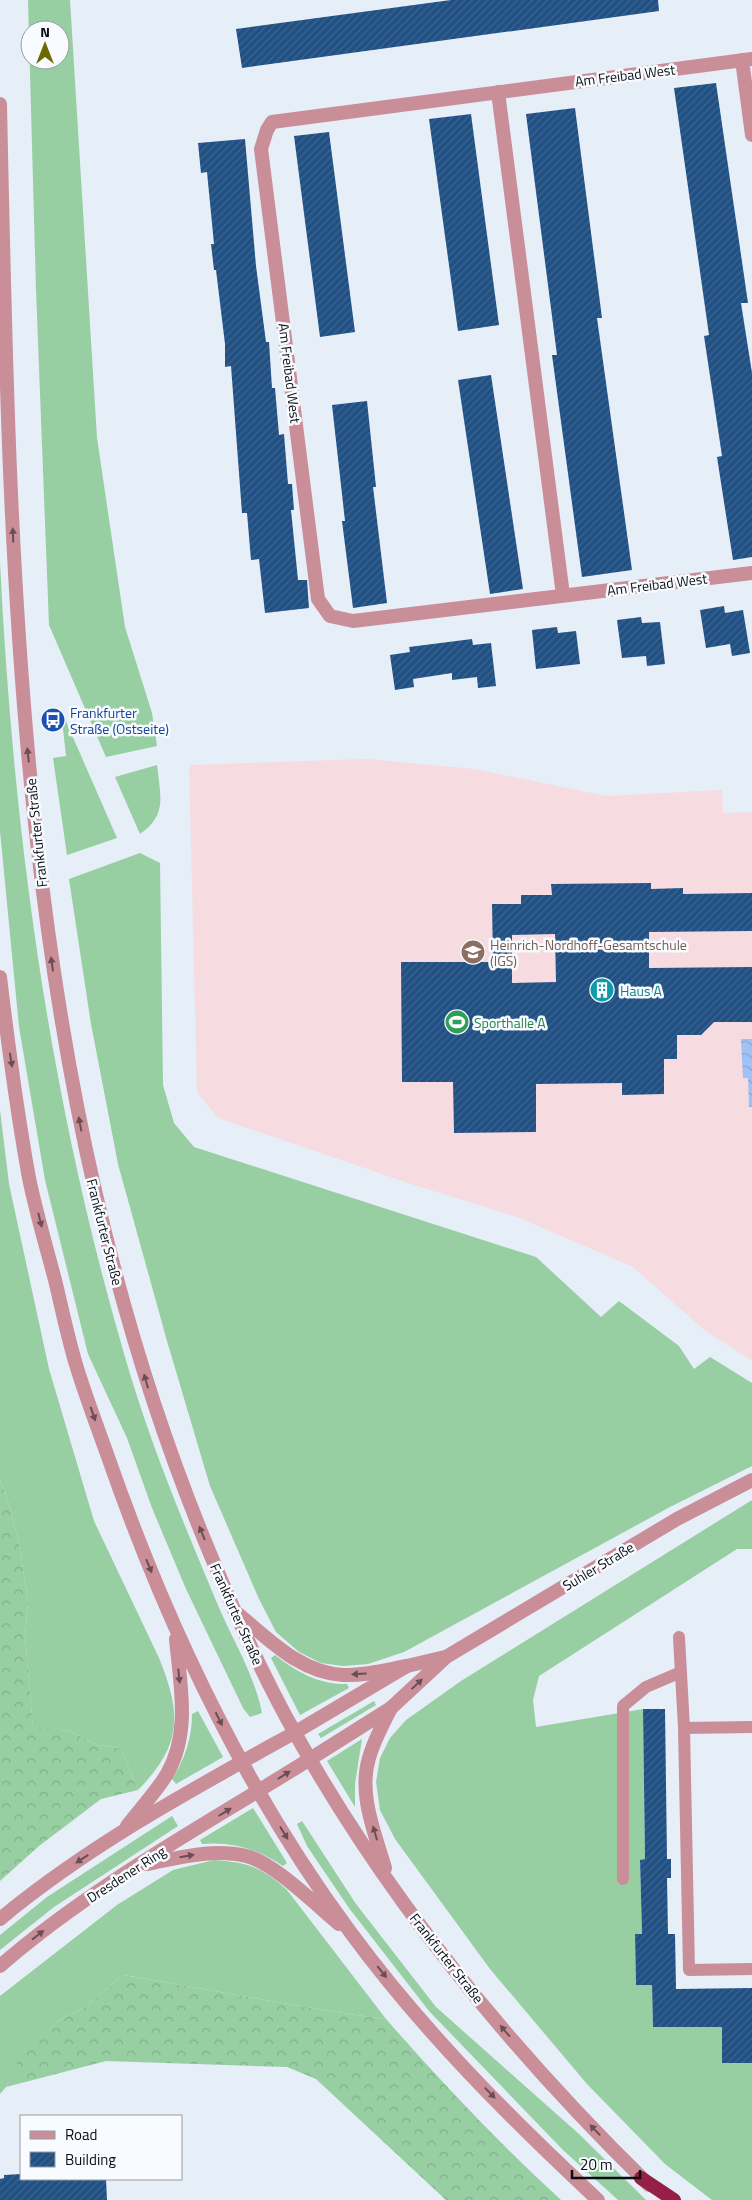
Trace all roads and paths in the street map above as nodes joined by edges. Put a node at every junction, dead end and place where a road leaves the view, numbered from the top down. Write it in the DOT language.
graph roads {
  1 [pos="747,60"];
  2 [pos="498,92"];
  3 [pos="0,104"];
  4 [pos="752,135"];
  5 [pos="752,573"];
  6 [pos="563,596"];
  7 [pos="0,977"];
  8 [pos="752,1480"];
  9 [pos="233,1611"];
  10 [pos="174,1628"];
  11 [pos="679,1636"];
  12 [pos="446,1657"];
  13 [pos="408,1666"];
  14 [pos="681,1672"];
  15 [pos="391,1708"];
  16 [pos="752,1727"];
  17 [pos="684,1728"];
  18 [pos="294,1732"];
  19 [pos="310,1759"];
  20 [pos="242,1762"];
  21 [pos="259,1791"];
  22 [pos="122,1832"];
  23 [pos="139,1865"];
  24 [pos="623,1879"];
  25 [pos="388,1880"];
  26 [pos="0,1919"];
  27 [pos="351,1934"];
  28 [pos="0,1966"];
  29 [pos="752,1969"];
  30 [pos="641,2178"];
  31 [pos="598,2200"];
  32 [pos="664,2200"];
  33 [pos="674,2200"];
  1 -- 2 [label="street, Am Freibad West"];
  1 -- 4 [label="street"];
  2 -- 6 [label="street"];
  2 -- 6 [label="street, Am Freibad West"];
  9 -- 3 [label="street, Frankfurter Straße, one-way"];
  5 -- 6 [label="street, Am Freibad West"];
  7 -- 10 [label="street, one-way"];
  8 -- 12 [label="street, Suhler Straße"];
  13 -- 9 [label="street, one-way"];
  9 -- 18 [label="street, Frankfurter Straße"];
  10 -- 20 [label="street, one-way"];
  10 -- 22 [label="street, one-way"];
  11 -- 14 [label="lane"];
  12 -- 13 [label="street, Suhler Straße"];
  15 -- 12 [label="street, Suhler Straße, one-way"];
  13 -- 18 [label="street, Suhler Straße"];
  14 -- 17 [label="lane"];
  14 -- 24 [label="lane"];
  15 -- 19 [label="street, Suhler Straße"];
  25 -- 15 [label="street, one-way"];
  16 -- 17 [label="lane"];
  17 -- 29 [label="lane"];
  18 -- 19 [label="street, Frankfurter Straße"];
  18 -- 20 [label="street, Suhler Straße"];
  21 -- 19 [label="street, Dresdener Ring, one-way"];
  19 -- 25 [label="street, Frankfurter Straße"];
  20 -- 21 [label="street"];
  20 -- 22 [label="street"];
  23 -- 21 [label="street, Dresdener Ring, one-way"];
  21 -- 27 [label="street, one-way"];
  22 -- 26 [label="street, one-way"];
  23 -- 27 [label="street, one-way"];
  28 -- 23 [label="street, Dresdener Ring, one-way"];
  30 -- 25 [label="street, Frankfurter Straße, one-way"];
  27 -- 31 [label="street, one-way"];
  30 -- 32 [label="street, Frankfurter Straße"];
  30 -- 33 [label="highway"];
}
